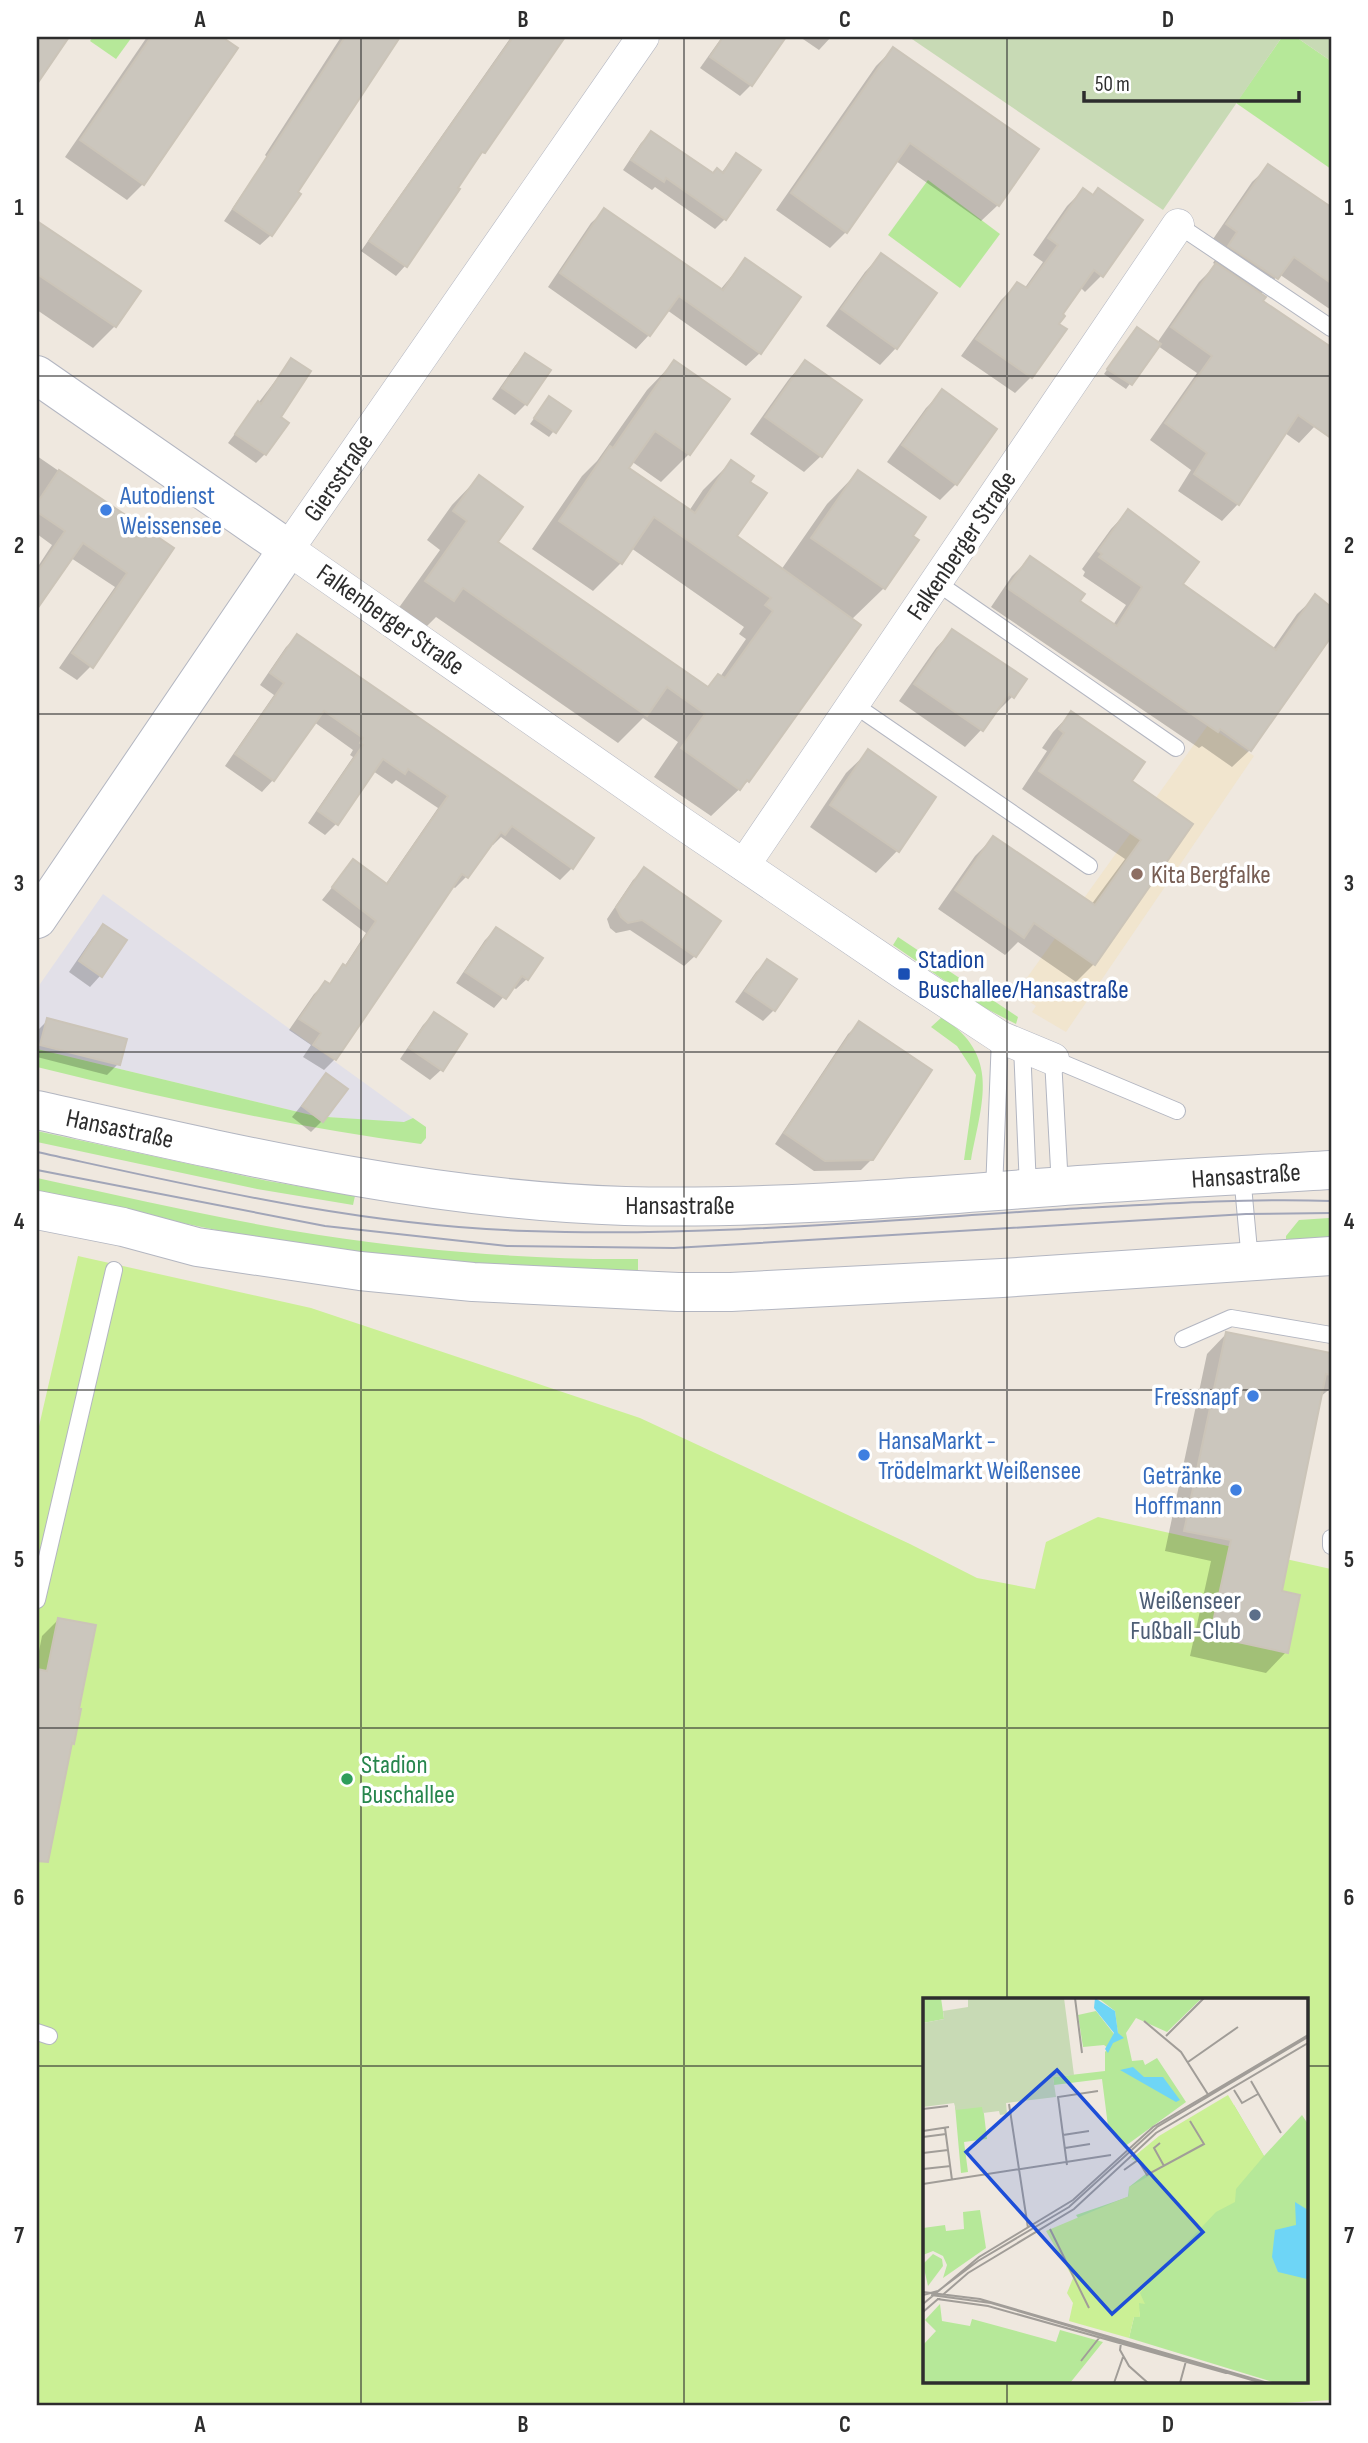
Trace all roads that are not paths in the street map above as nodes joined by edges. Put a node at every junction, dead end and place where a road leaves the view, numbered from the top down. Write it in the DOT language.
graph roads {
  1 [pos="643,37"];
  2 [pos="1178,225"];
  3 [pos="1331,328"];
  4 [pos="37,375"];
  5 [pos="288,549"];
  6 [pos="936,582"];
  7 [pos="853,704"];
  8 [pos="1176,748"];
  9 [pos="744,865"];
  10 [pos="1089,866"];
  11 [pos="37,919"];
  12 [pos="1011,1042"];
  13 [pos="1054,1059"];
  14 [pos="37,1110"];
  15 [pos="1177,1111"];
  16 [pos="1331,1170"];
  17 [pos="1242,1175"];
  18 [pos="1027,1189"];
  19 [pos="37,1210"];
  20 [pos="1331,1256"];
  21 [pos="1250,1261"];
  22 [pos="114,1270"];
  23 [pos="1331,1335"];
  24 [pos="1183,1339"];
  25 [pos="1331,1538"];
  26 [pos="1331,1546"];
  27 [pos="37,1600"];
  1 -- 5 [label="street, Giersstraße"];
  2 -- 3 [label="lane"];
  2 -- 6 [label="street, Falkenberger Straße"];
  4 -- 5 [label="main road, Falkenberger Straße"];
  5 -- 9 [label="street, Falkenberger Straße"];
  5 -- 11 [label="main road, Giersstraße"];
  6 -- 7 [label="street, Falkenberger Straße"];
  6 -- 8 [label="lane"];
  7 -- 9 [label="street, Falkenberger Straße"];
  7 -- 10 [label="lane"];
  9 -- 12 [label="street, Falkenberger Straße"];
  12 -- 13 [label="street, Falkenberger Straße"];
  12 -- 18 [label="lane"];
  12 -- 18 [label="lane"];
  13 -- 15 [label="lane"];
  13 -- 18 [label="lane"];
  14 -- 18 [label="main road, Hansastraße"];
  16 -- 17 [label="main road, Hansastraße"];
  17 -- 18 [label="main road, Hansastraße"];
  17 -- 21 [label="lane"];
  19 -- 21 [label="main road"];
  20 -- 21 [label="main road"];
  22 -- 27 [label="lane"];
  23 -- 24 [label="lane"];
  25 -- 26 [label="lane"];
}
